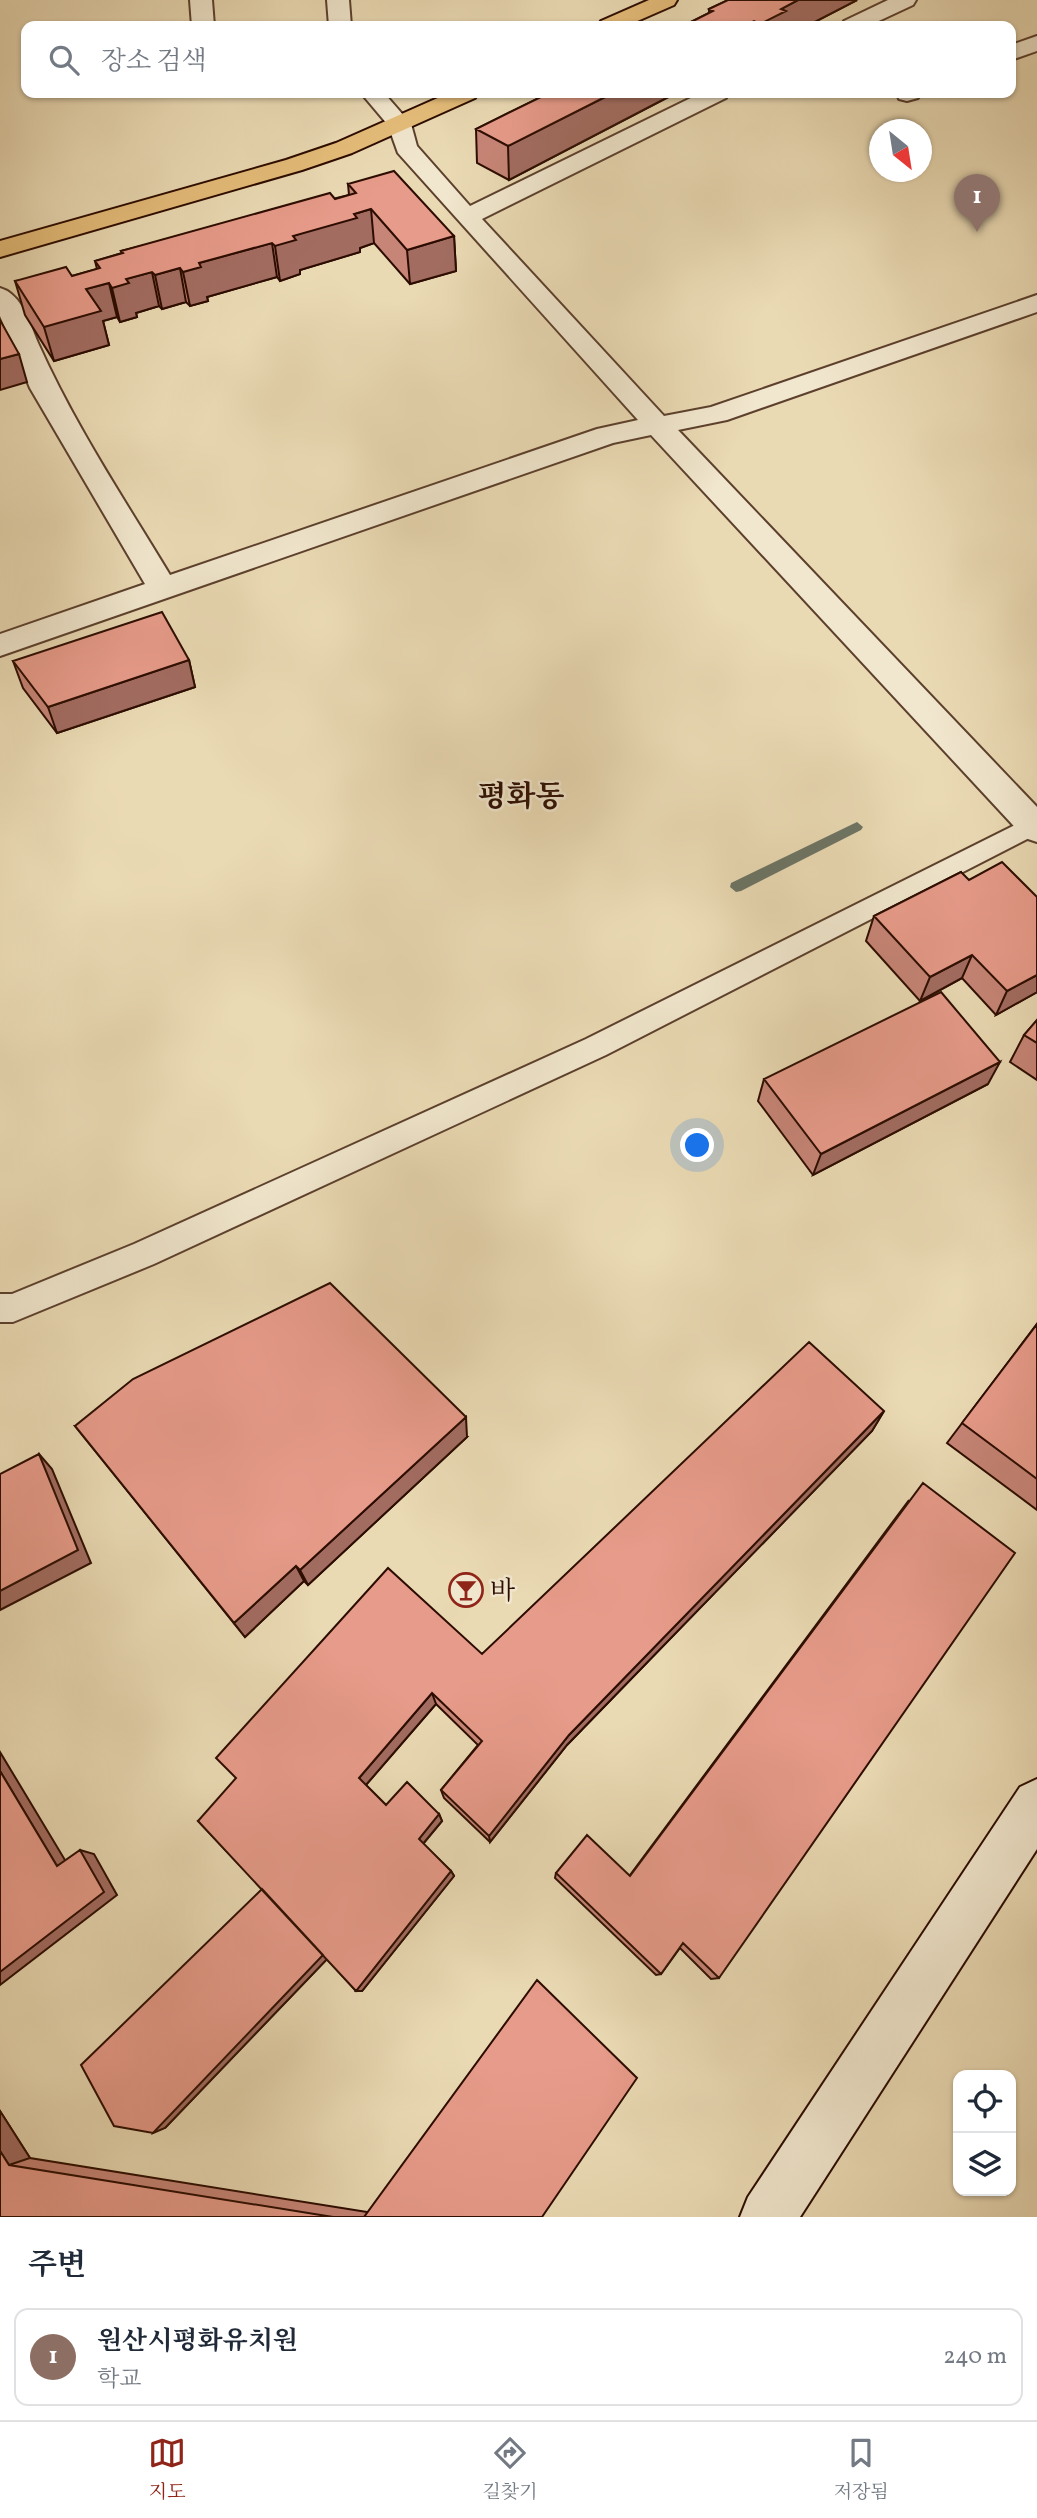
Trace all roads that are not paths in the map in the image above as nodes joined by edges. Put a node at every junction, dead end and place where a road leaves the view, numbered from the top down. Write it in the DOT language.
graph roads {
  1 [pos="201,0"];
  2 [pos="666,0"];
  3 [pos="905,0"];
  4 [pos="203,21"];
  5 [pos="621,21"];
  6 [pos="862,21"];
  7 [pos="1037,43"];
  8 [pos="1016,51"];
  9 [pos="376,98"];
  10 [pos="456,98"];
  11 [pos="708,98"];
  12 [pos="399,124"];
  13 [pos="467,217"];
  14 [pos="0,249"];
  15 [pos="0,296"];
  16 [pos="1037,303"];
  17 [pos="657,425"];
  18 [pos="162,587"];
  19 [pos="0,645"];
  20 [pos="1035,827"];
  21 [pos="0,1308"];
  22 [pos="1037,1804"];
  23 [pos="768,2217"];
  1 -- 4 [label="street"];
  2 -- 5 [label="highway"];
  3 -- 6 [label="street"];
  7 -- 8 [label="street"];
  9 -- 12 [label="street"];
  10 -- 12 [label="highway"];
  11 -- 13 [label="street"];
  12 -- 13 [label="street"];
  12 -- 14 [label="highway"];
  13 -- 17 [label="street"];
  15 -- 18 [label="street"];
  16 -- 17 [label="street"];
  17 -- 18 [label="street"];
  17 -- 20 [label="street"];
  18 -- 19 [label="street"];
  20 -- 21 [label="lane"];
  22 -- 23 [label="street"];
}
